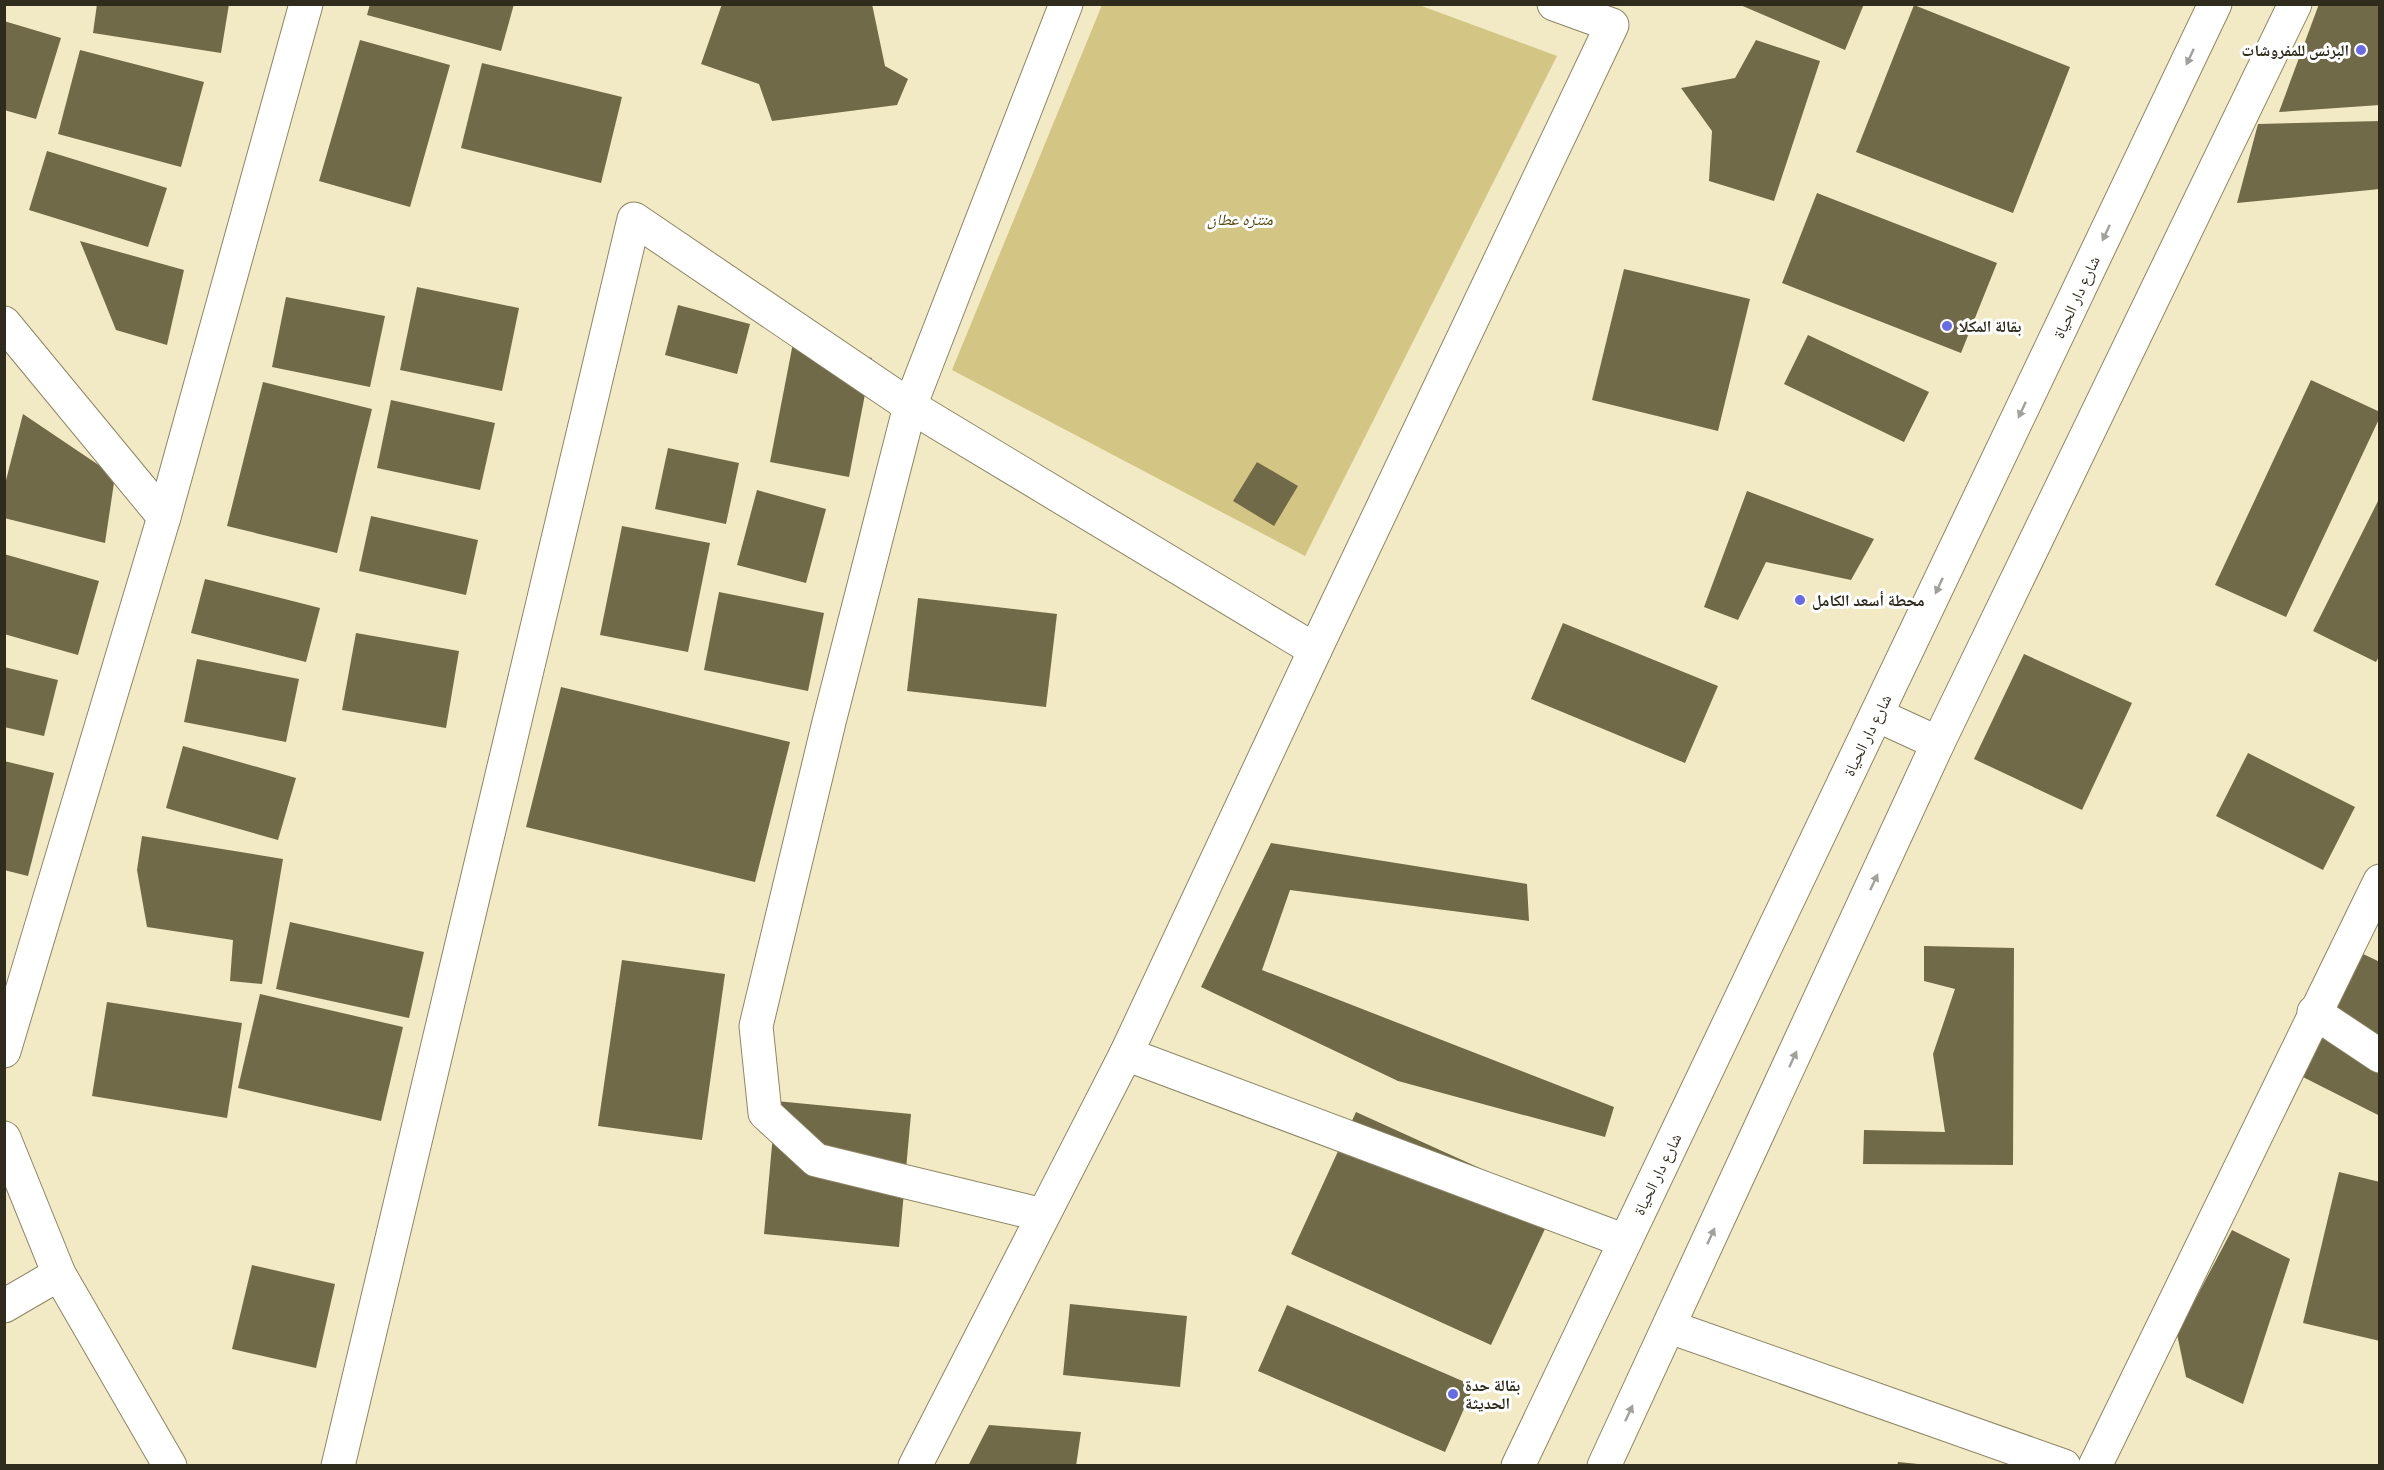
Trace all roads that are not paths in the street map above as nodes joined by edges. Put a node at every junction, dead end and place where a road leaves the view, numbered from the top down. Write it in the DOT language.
graph roads {
  1 [pos="306,4"];
  2 [pos="1066,4"];
  3 [pos="1554,4"];
  4 [pos="2215,4"];
  5 [pos="2295,4"];
  6 [pos="4,322"];
  7 [pos="910,406"];
  8 [pos="164,517"];
  9 [pos="1315,650"];
  10 [pos="1877,715"];
  11 [pos="1938,743"];
  12 [pos="2379,881"];
  13 [pos="2314,1012"];
  14 [pos="4,1051"];
  15 [pos="1126,1054"];
  16 [pos="2379,1056"];
  17 [pos="4,1137"];
  18 [pos="1042,1215"];
  19 [pos="1625,1241"];
  20 [pos="59,1274"];
  21 [pos="4,1306"];
  22 [pos="1670,1327"];
  23 [pos="170,1466"];
  24 [pos="338,1466"];
  25 [pos="915,1466"];
  26 [pos="1518,1466"];
  27 [pos="1604,1466"];
  28 [pos="2064,1466"];
  29 [pos="2095,1466"];
  1 -- 8 [label="street"];
  2 -- 7 [label="street"];
  3 -- 9 [label="street"];
  4 -- 10 [label="street, شارع دار الحياة, one-way"];
  5 -- 11 [label="street"];
  6 -- 8 [label="street"];
  7 -- 9 [label="street"];
  7 -- 18 [label="street"];
  7 -- 24 [label="street"];
  8 -- 14 [label="street"];
  9 -- 15 [label="street"];
  10 -- 11 [label="street"];
  10 -- 19 [label="street, شارع دار الحياة"];
  22 -- 11 [label="street, one-way"];
  12 -- 13 [label="street"];
  13 -- 16 [label="street"];
  13 -- 29 [label="street"];
  15 -- 18 [label="street"];
  15 -- 19 [label="street"];
  17 -- 20 [label="street"];
  18 -- 25 [label="street"];
  19 -- 26 [label="street, شارع دار الحياة"];
  20 -- 21 [label="street"];
  20 -- 23 [label="street"];
  27 -- 22 [label="street, one-way"];
  22 -- 28 [label="street"];
}
